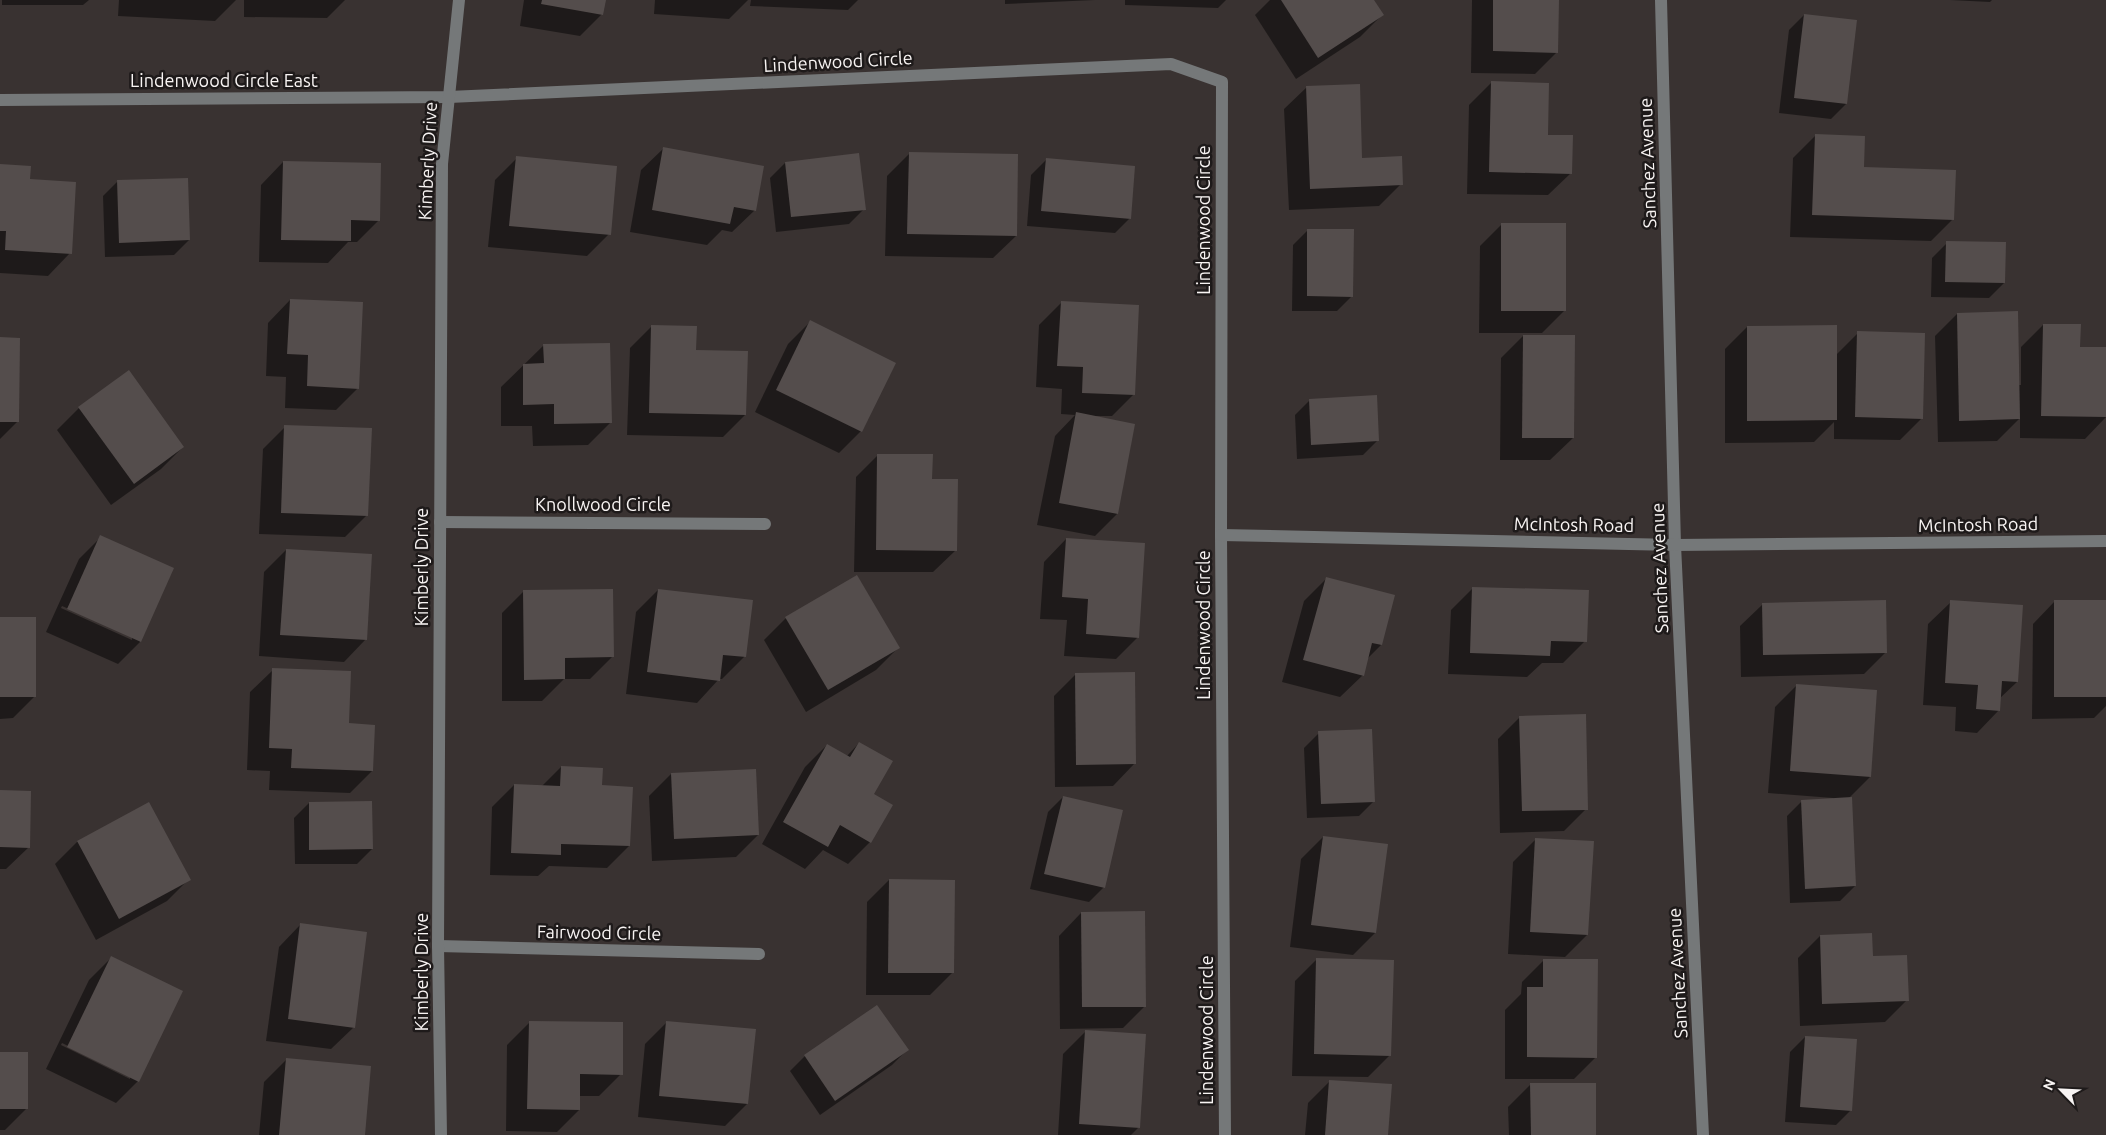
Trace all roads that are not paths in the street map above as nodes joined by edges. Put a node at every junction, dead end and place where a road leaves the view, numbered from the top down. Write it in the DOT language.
graph roads {
  1 [pos="459,0"];
  2 [pos="1661,0"];
  3 [pos="449,97"];
  4 [pos="0,100"];
  5 [pos="440,522"];
  6 [pos="765,524"];
  7 [pos="1221,535"];
  8 [pos="2106,541"];
  9 [pos="1675,545"];
  10 [pos="438,946"];
  11 [pos="759,954"];
  12 [pos="441,1135"];
  13 [pos="1225,1135"];
  14 [pos="1703,1135"];
  1 -- 3 [label="street, Kimberly Drive"];
  2 -- 9 [label="street, Sanchez Avenue"];
  3 -- 4 [label="street, Lindenwood Circle East"];
  3 -- 5 [label="street, Kimberly Drive"];
  3 -- 7 [label="street, Lindenwood Circle"];
  5 -- 6 [label="street, Knollwood Circle"];
  5 -- 10 [label="street, Kimberly Drive"];
  7 -- 9 [label="street, McIntosh Road"];
  7 -- 13 [label="street, Lindenwood Circle"];
  8 -- 9 [label="street, McIntosh Road"];
  9 -- 14 [label="street, Sanchez Avenue"];
  10 -- 11 [label="street, Fairwood Circle"];
  10 -- 12 [label="street, Kimberly Drive"];
}
